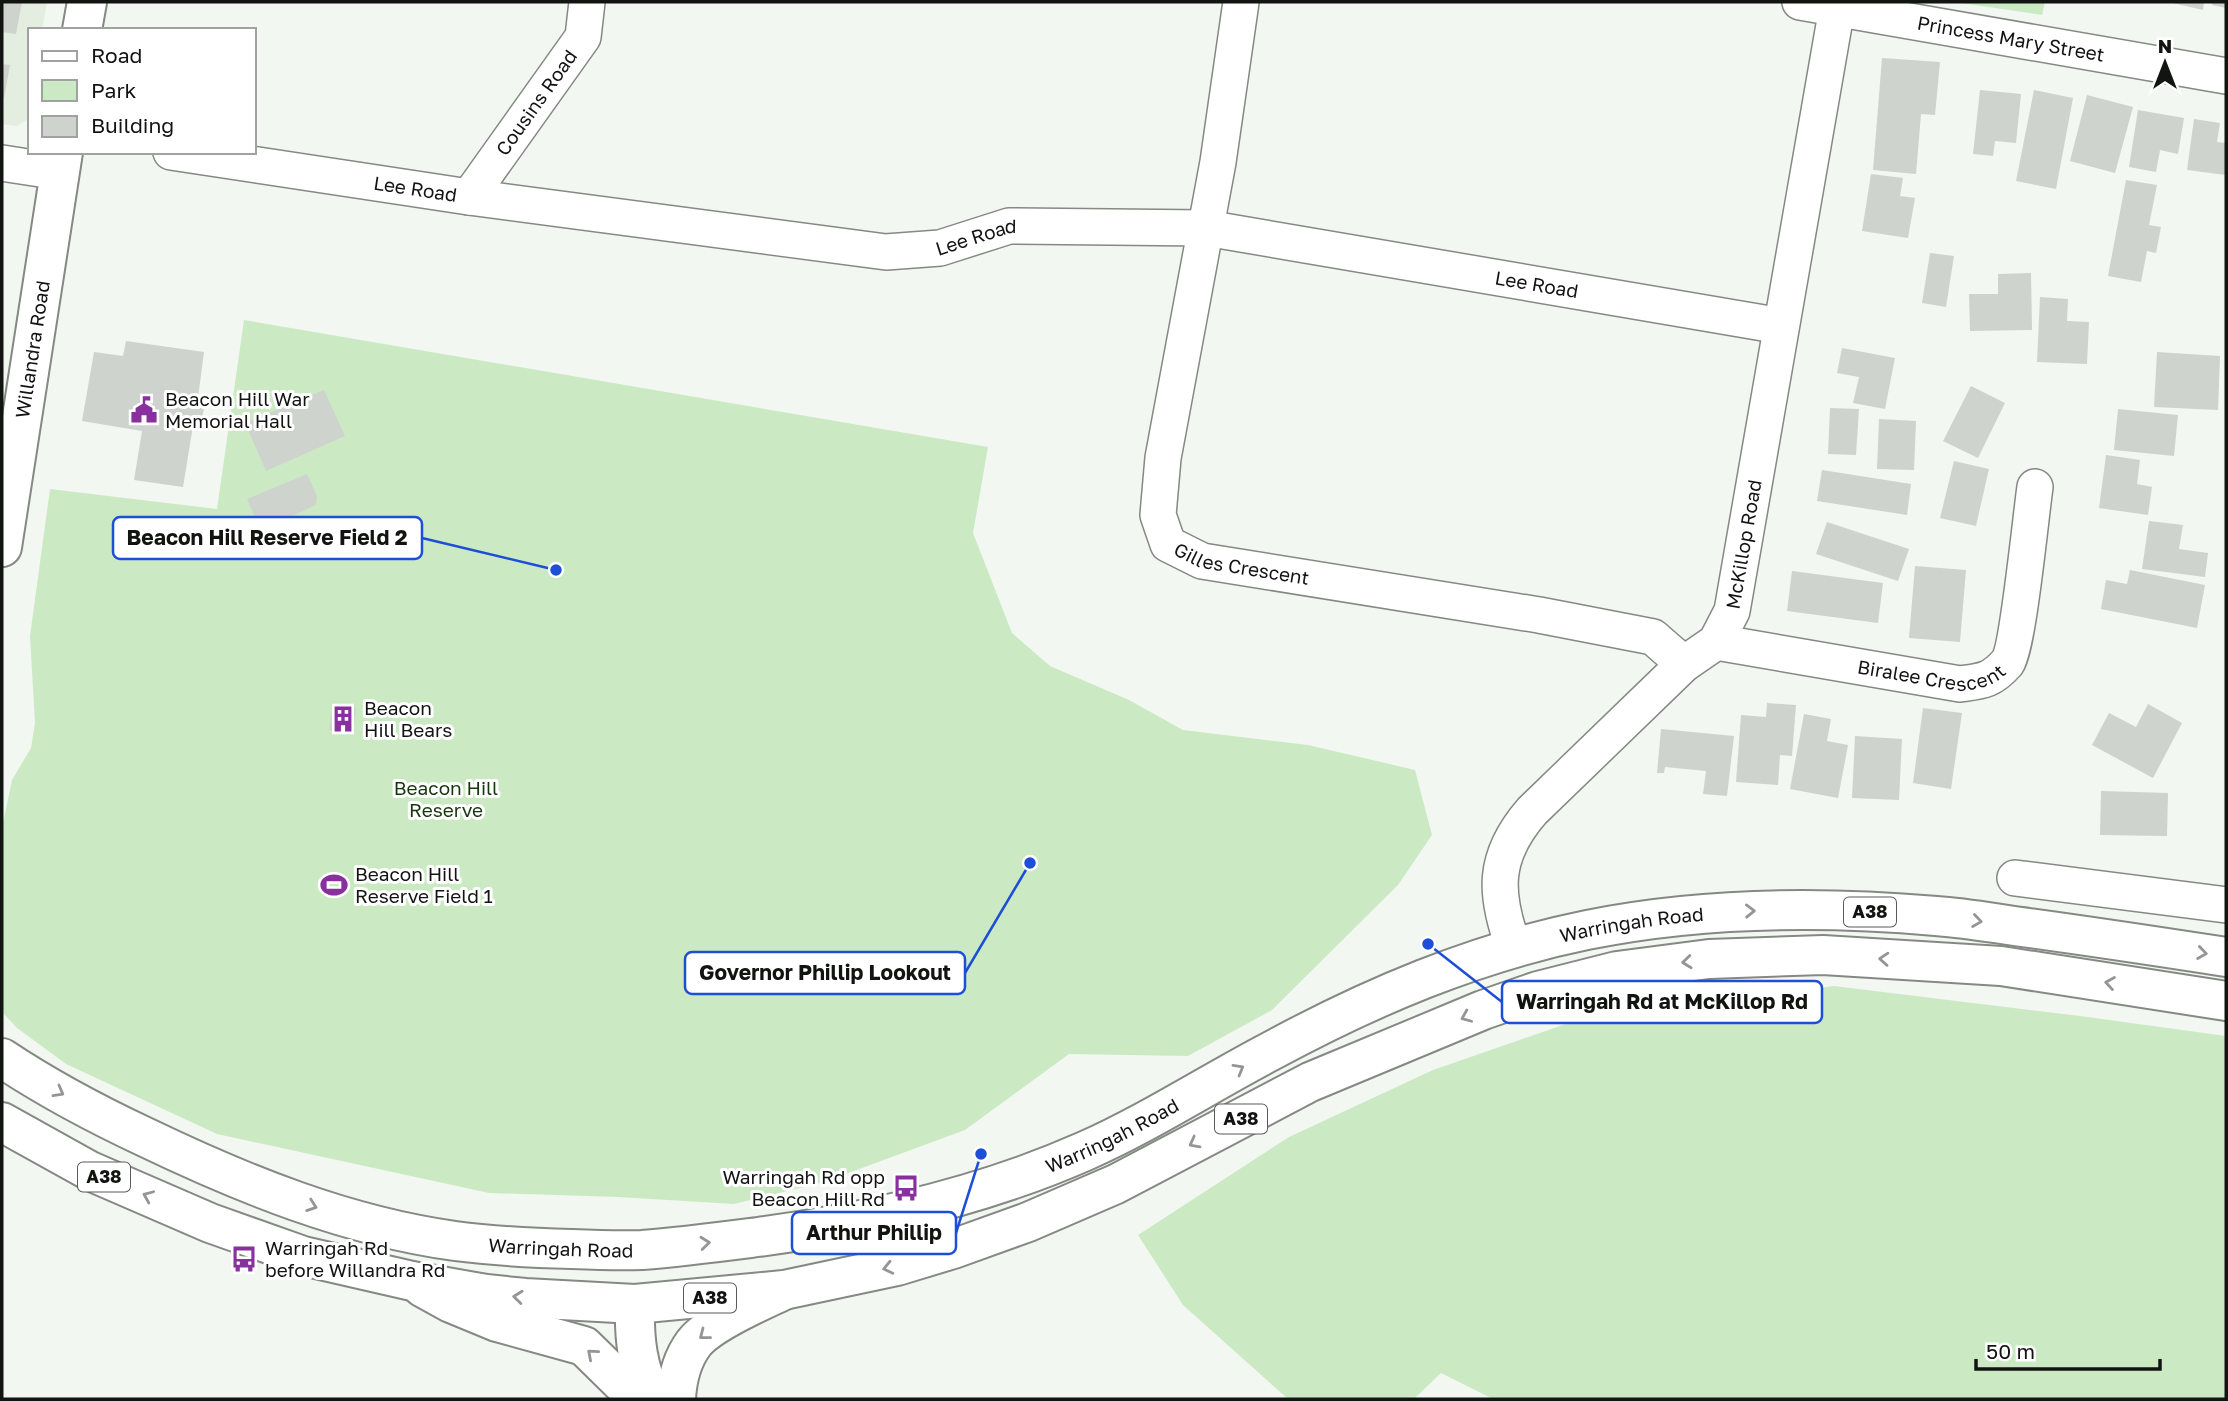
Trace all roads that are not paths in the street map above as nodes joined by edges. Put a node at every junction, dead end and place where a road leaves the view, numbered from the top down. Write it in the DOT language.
graph roads {
  1 [pos="87,2"];
  2 [pos="587,2"];
  3 [pos="1241,2"];
  4 [pos="1800,2"];
  5 [pos="1838,5"];
  6 [pos="82,28"];
  7 [pos="2226,75"];
  8 [pos="178,154"];
  9 [pos="61,162"];
  10 [pos="2,163"];
  11 [pos="469,197"];
  12 [pos="1206,228"];
  13 [pos="1781,326"];
  14 [pos="2035,487"];
  15 [pos="2,547"];
  16 [pos="1716,642"];
  17 [pos="1684,664"];
  18 [pos="2015,878"];
  19 [pos="2225,898"];
  20 [pos="1514,948"];
  21 [pos="2226,957"];
  22 [pos="1531,993"];
  23 [pos="2226,1001"];
  24 [pos="2,1058"];
  25 [pos="2,1122"];
  26 [pos="637,1250"];
  27 [pos="412,1281"];
  28 [pos="784,1290"];
  29 [pos="635,1304"];
  30 [pos="643,1399"];
  31 [pos="653,1399"];
  32 [pos="676,1399"];
  1 -- 6 [label="main road"];
  2 -- 11 [label="street, Cousins Road"];
  3 -- 12 [label="street, Gilles Crescent"];
  4 -- 5 [label="street"];
  5 -- 7 [label="street, Princess Mary Street"];
  5 -- 13 [label="street, McKillop Road"];
  8 -- 11 [label="street, Lee Road"];
  9 -- 10 [label="street"];
  9 -- 15 [label="main road, Willandra Road"];
  11 -- 12 [label="street, Lee Road"];
  12 -- 13 [label="street, Lee Road"];
  12 -- 17 [label="street, Gilles Crescent"];
  13 -- 16 [label="street, McKillop Road"];
  14 -- 16 [label="street, Biralee Crescent"];
  16 -- 17 [label="street, McKillop Road"];
  17 -- 20 [label="street, McKillop Road"];
  18 -- 19 [label="street"];
  20 -- 21 [label="main road, Warringah Road / A38, one-way"];
  20 -- 22 [label="main road, McKillop Road"];
  26 -- 20 [label="main road, Warringah Road / A38, one-way"];
  23 -- 22 [label="main road, A38, one-way"];
  22 -- 28 [label="main road, A38, one-way"];
  24 -- 26 [label="main road, Warringah Road / A38, one-way"];
  27 -- 25 [label="main road, A38, one-way"];
  26 -- 29 [label="main road"];
  29 -- 27 [label="main road, A38, one-way"];
  30 -- 27 [label="main road, one-way"];
  28 -- 29 [label="main road, A38"];
  28 -- 32 [label="main road, one-way"];
  29 -- 31 [label="main road"];
}
